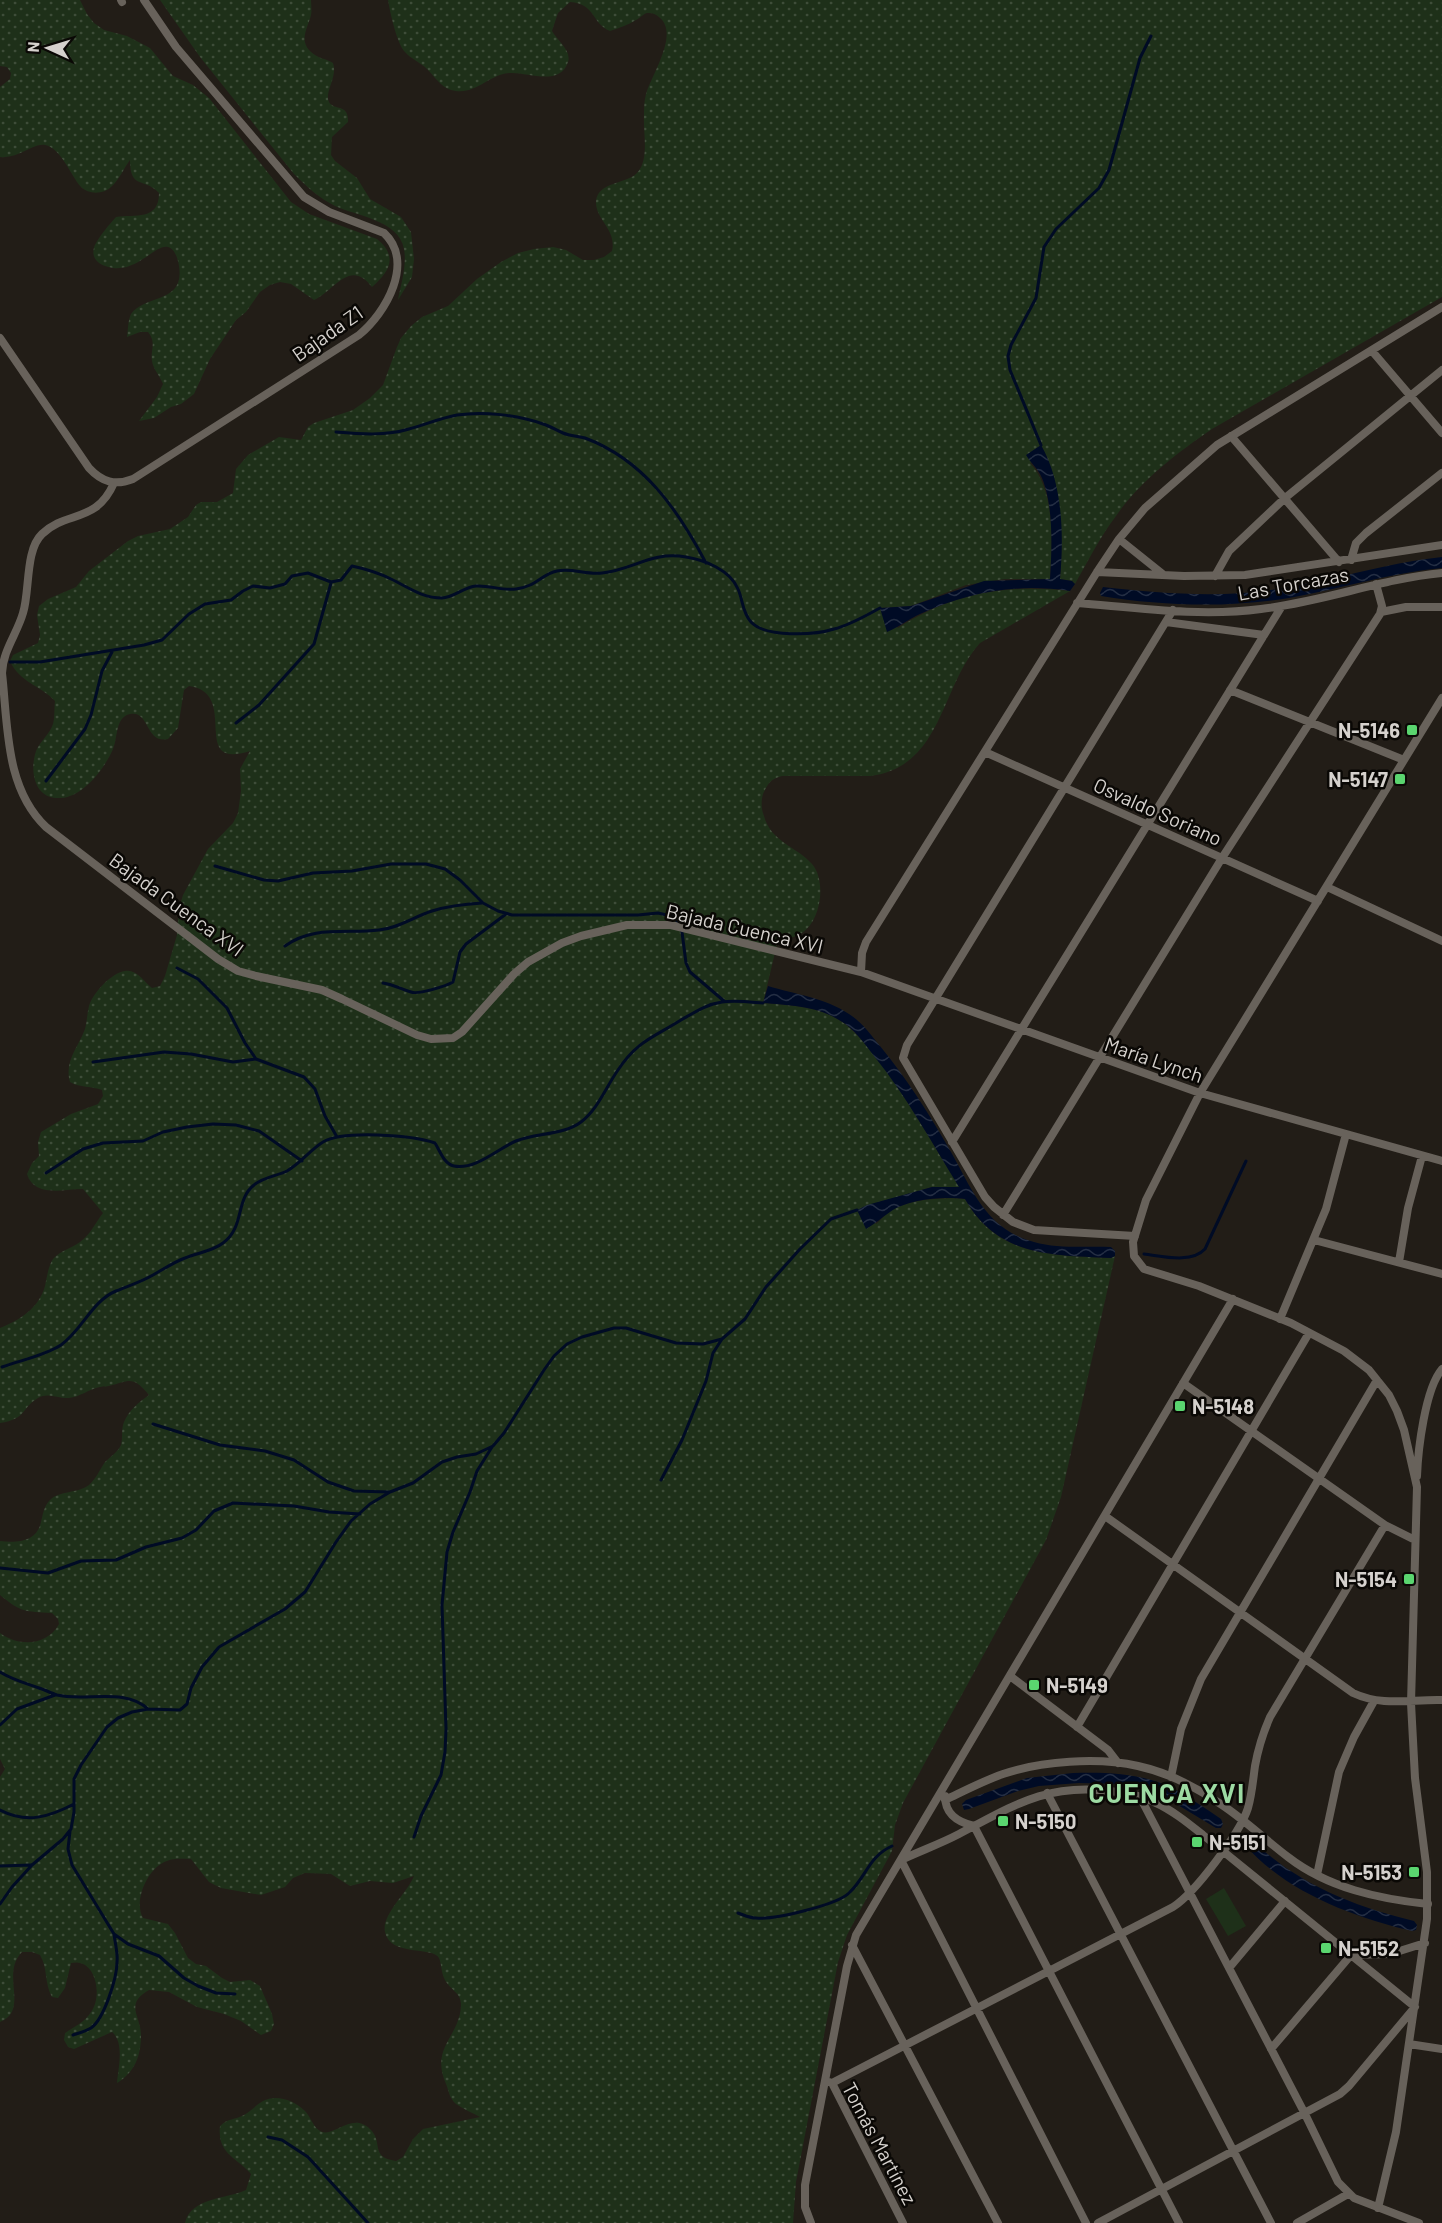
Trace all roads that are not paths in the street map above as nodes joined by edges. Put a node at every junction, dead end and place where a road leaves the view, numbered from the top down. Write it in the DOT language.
graph roads {
  1 [pos="144,0"];
  2 [pos="1442,307"];
  3 [pos="0,338"];
  4 [pos="1372,351"];
  5 [pos="1442,370"];
  6 [pos="1410,395"];
  7 [pos="1442,433"];
  8 [pos="1231,436"];
  9 [pos="1442,473"];
  10 [pos="114,483"];
  11 [pos="1285,498"];
  12 [pos="1119,539"];
  13 [pos="1442,545"];
  14 [pos="1351,560"];
  15 [pos="1339,562"];
  16 [pos="1097,572"];
  17 [pos="1442,573"];
  18 [pos="1164,575"];
  19 [pos="1215,576"];
  20 [pos="1376,584"];
  21 [pos="1077,603"];
  22 [pos="1282,606"];
  23 [pos="1442,607"];
  24 [pos="1173,610"];
  25 [pos="1381,612"];
  26 [pos="1166,622"];
  27 [pos="1264,635"];
  28 [pos="1230,690"];
  29 [pos="1442,699"];
  30 [pos="1310,722"];
  31 [pos="985,752"];
  32 [pos="1404,760"];
  33 [pos="1065,788"];
  34 [pos="1148,825"];
  35 [pos="1222,858"];
  36 [pos="1326,887"];
  37 [pos="1318,901"];
  38 [pos="1442,941"];
  39 [pos="861,972"];
  40 [pos="936,999"];
  41 [pos="1022,1029"];
  42 [pos="1100,1057"];
  43 [pos="1200,1093"];
  44 [pos="1346,1134"];
  45 [pos="952,1142"];
  46 [pos="1422,1156"];
  47 [pos="1442,1161"];
  48 [pos="1003,1215"];
  49 [pos="1135,1236"];
  50 [pos="1314,1240"];
  51 [pos="1399,1262"];
  52 [pos="1442,1274"];
  53 [pos="1233,1299"];
  54 [pos="1280,1319"];
  55 [pos="1309,1333"];
  56 [pos="1442,1369"];
  57 [pos="1377,1380"];
  58 [pos="1183,1383"];
  59 [pos="1251,1431"];
  60 [pos="1319,1478"];
  61 [pos="1416,1487"];
  62 [pos="1105,1516"];
  63 [pos="1385,1525"];
  64 [pos="1415,1540"];
  65 [pos="1173,1564"];
  66 [pos="1239,1612"];
  67 [pos="1304,1659"];
  68 [pos="1010,1676"];
  69 [pos="1442,1700"];
  70 [pos="1374,1701"];
  71 [pos="1411,1702"];
  72 [pos="1077,1726"];
  73 [pos="1118,1763"];
  74 [pos="1171,1777"];
  75 [pos="946,1783"];
  76 [pos="1047,1793"];
  77 [pos="1140,1797"];
  78 [pos="945,1800"];
  79 [pos="1243,1820"];
  80 [pos="974,1826"];
  81 [pos="1223,1851"];
  82 [pos="901,1860"];
  83 [pos="1317,1875"];
  84 [pos="1190,1893"];
  85 [pos="1285,1901"];
  86 [pos="1428,1904"];
  87 [pos="1120,1934"];
  88 [pos="1425,1943"];
  89 [pos="852,1945"];
  90 [pos="1351,1955"];
  91 [pos="1229,1968"];
  92 [pos="1049,1971"];
  93 [pos="1415,2007"];
  94 [pos="977,2008"];
  95 [pos="1409,2043"];
  96 [pos="905,2046"];
  97 [pos="1271,2049"];
  98 [pos="1442,2049"];
  99 [pos="828,2082"];
  100 [pos="1305,2114"];
  101 [pos="1234,2151"];
  102 [pos="1161,2190"];
  103 [pos="1348,2193"];
  104 [pos="1378,2208"];
  105 [pos="811,2223"];
  106 [pos="903,2223"];
  107 [pos="998,2223"];
  108 [pos="1086,2223"];
  109 [pos="1098,2223"];
  110 [pos="1179,2223"];
  111 [pos="1271,2223"];
  112 [pos="1297,2223"];
  113 [pos="1419,2223"];
  1 -- 10 [label="street, Bajada Z1"];
  2 -- 4 [label="street"];
  3 -- 10 [label="street"];
  4 -- 6 [label="street"];
  4 -- 8 [label="street"];
  5 -- 6 [label="street"];
  6 -- 7 [label="street"];
  6 -- 11 [label="street"];
  8 -- 11 [label="street"];
  8 -- 12 [label="street"];
  9 -- 14 [label="street"];
  10 -- 39 [label="street, Bajada Cuenca XVI"];
  11 -- 15 [label="street"];
  11 -- 19 [label="street"];
  12 -- 16 [label="street"];
  12 -- 18 [label="street"];
  13 -- 14 [label="street"];
  14 -- 15 [label="street"];
  15 -- 19 [label="street"];
  16 -- 18 [label="street"];
  16 -- 21 [label="street"];
  17 -- 20 [label="street, Las Torcazas"];
  18 -- 19 [label="street"];
  20 -- 22 [label="street, Las Torcazas"];
  20 -- 25 [label="street"];
  21 -- 24 [label="street, Las Torcazas"];
  21 -- 31 [label="street"];
  22 -- 24 [label="street, Las Torcazas"];
  22 -- 27 [label="street"];
  23 -- 25 [label="street"];
  24 -- 26 [label="street"];
  25 -- 30 [label="street"];
  26 -- 27 [label="street"];
  26 -- 33 [label="street"];
  27 -- 28 [label="street"];
  28 -- 30 [label="street"];
  28 -- 34 [label="street"];
  29 -- 32 [label="street"];
  30 -- 32 [label="street"];
  30 -- 35 [label="street"];
  31 -- 33 [label="street, Osvaldo Soriano"];
  31 -- 39 [label="street"];
  32 -- 36 [label="street"];
  33 -- 34 [label="street, Osvaldo Soriano"];
  33 -- 40 [label="street"];
  34 -- 35 [label="street, Osvaldo Soriano"];
  34 -- 41 [label="street"];
  35 -- 37 [label="street, Osvaldo Soriano"];
  35 -- 42 [label="street"];
  36 -- 37 [label="street"];
  36 -- 38 [label="street"];
  37 -- 43 [label="street"];
  39 -- 40 [label="street, María Lynch"];
  40 -- 41 [label="street, María Lynch"];
  40 -- 45 [label="street"];
  41 -- 42 [label="street, María Lynch"];
  41 -- 45 [label="street"];
  42 -- 43 [label="street, María Lynch"];
  42 -- 48 [label="street"];
  43 -- 44 [label="street, María Lynch"];
  43 -- 49 [label="street"];
  44 -- 46 [label="street, María Lynch"];
  44 -- 50 [label="street"];
  45 -- 48 [label="street"];
  46 -- 47 [label="street, María Lynch"];
  46 -- 51 [label="street"];
  48 -- 49 [label="street"];
  49 -- 53 [label="street"];
  50 -- 51 [label="street"];
  50 -- 54 [label="street"];
  51 -- 52 [label="street"];
  53 -- 54 [label="street"];
  53 -- 58 [label="street"];
  54 -- 55 [label="street"];
  55 -- 57 [label="street"];
  55 -- 59 [label="street"];
  56 -- 61 [label="street"];
  57 -- 60 [label="street"];
  57 -- 61 [label="street"];
  58 -- 59 [label="street"];
  58 -- 62 [label="street"];
  59 -- 60 [label="street"];
  59 -- 65 [label="street"];
  60 -- 63 [label="street"];
  60 -- 66 [label="street"];
  61 -- 64 [label="street"];
  62 -- 65 [label="street"];
  62 -- 68 [label="street"];
  63 -- 64 [label="street"];
  63 -- 67 [label="street"];
  64 -- 71 [label="street"];
  65 -- 66 [label="street"];
  65 -- 72 [label="street"];
  66 -- 67 [label="street"];
  66 -- 74 [label="street"];
  67 -- 70 [label="street"];
  67 -- 79 [label="street"];
  68 -- 72 [label="street"];
  68 -- 75 [label="street"];
  69 -- 71 [label="street"];
  70 -- 71 [label="street"];
  70 -- 83 [label="street"];
  71 -- 86 [label="street"];
  72 -- 73 [label="street"];
  73 -- 74 [label="street"];
  73 -- 78 [label="street"];
  74 -- 79 [label="street"];
  75 -- 78 [label="street"];
  75 -- 82 [label="street"];
  76 -- 77 [label="street"];
  76 -- 80 [label="street"];
  76 -- 87 [label="street"];
  77 -- 81 [label="street"];
  77 -- 84 [label="street"];
  78 -- 80 [label="street"];
  79 -- 81 [label="street"];
  79 -- 83 [label="street"];
  80 -- 82 [label="street"];
  80 -- 92 [label="street"];
  81 -- 84 [label="street"];
  81 -- 85 [label="street"];
  82 -- 89 [label="street"];
  82 -- 94 [label="street"];
  83 -- 86 [label="street"];
  84 -- 87 [label="street"];
  84 -- 91 [label="street"];
  85 -- 90 [label="street"];
  85 -- 91 [label="street"];
  86 -- 88 [label="street"];
  87 -- 92 [label="street"];
  87 -- 101 [label="street"];
  88 -- 90 [label="street"];
  88 -- 93 [label="street"];
  89 -- 96 [label="street"];
  89 -- 99 [label="street"];
  90 -- 93 [label="street"];
  90 -- 97 [label="street"];
  91 -- 97 [label="street"];
  92 -- 94 [label="street"];
  92 -- 102 [label="street"];
  93 -- 95 [label="street"];
  93 -- 100 [label="street"];
  94 -- 96 [label="street"];
  94 -- 108 [label="street"];
  95 -- 98 [label="street"];
  95 -- 104 [label="street"];
  96 -- 99 [label="street"];
  96 -- 107 [label="street"];
  97 -- 100 [label="street"];
  99 -- 105 [label="street"];
  99 -- 106 [label="street, Tomás Martínez"];
  100 -- 101 [label="street"];
  100 -- 103 [label="street"];
  101 -- 102 [label="street"];
  101 -- 111 [label="street"];
  102 -- 109 [label="street"];
  102 -- 110 [label="street"];
  103 -- 104 [label="street"];
  103 -- 112 [label="street"];
  104 -- 113 [label="street"];
}
